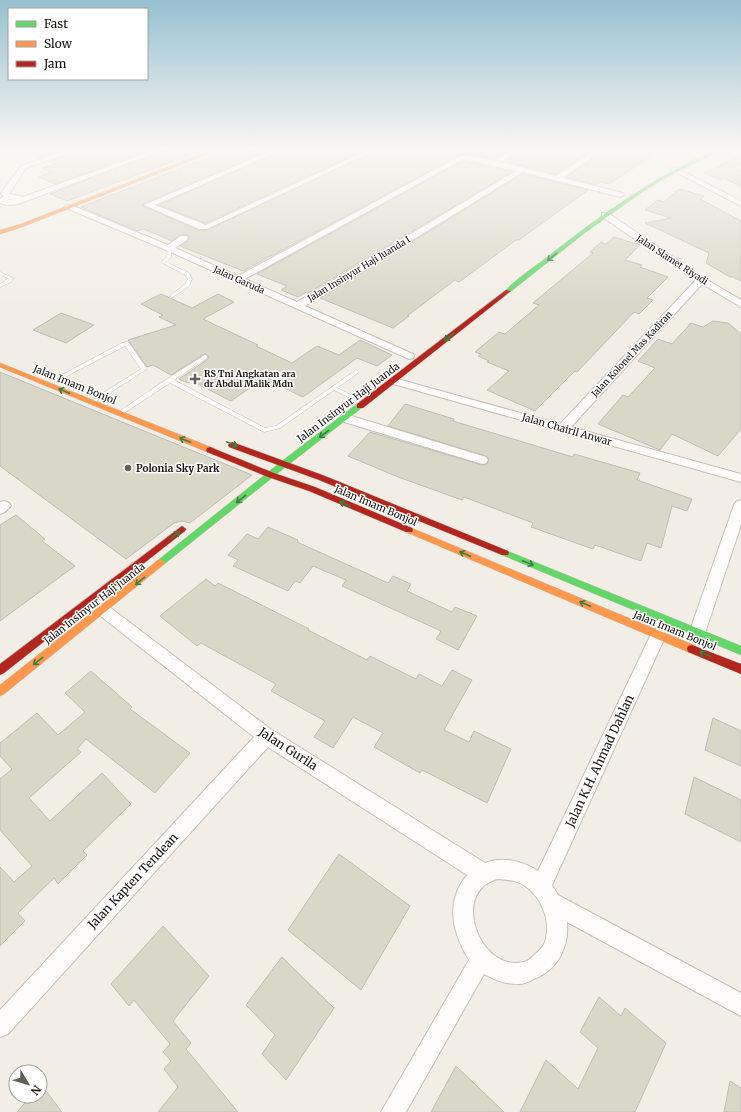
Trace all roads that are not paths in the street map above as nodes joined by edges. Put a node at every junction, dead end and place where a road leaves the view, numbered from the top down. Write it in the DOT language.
graph roads {
  1 [pos="7,201"];
  2 [pos="86,201"];
  3 [pos="158,201"];
  4 [pos="263,201"];
  5 [pos="383,201"];
  6 [pos="471,201"];
  7 [pos="612,201"];
  8 [pos="625,201"];
  9 [pos="0,208"];
  10 [pos="68,208"];
  11 [pos="605,216"];
  12 [pos="2,232"];
  13 [pos="184,238"];
  14 [pos="169,248"];
  15 [pos="0,273"];
  16 [pos="238,279"];
  17 [pos="701,280"];
  18 [pos="0,286"];
  19 [pos="173,296"];
  20 [pos="741,304"];
  21 [pos="298,306"];
  22 [pos="428,342"];
  23 [pos="409,356"];
  24 [pos="205,357"];
  25 [pos="0,366"];
  26 [pos="35,367"];
  27 [pos="356,372"];
  28 [pos="23,375"];
  29 [pos="58,376"];
  30 [pos="169,380"];
  31 [pos="394,381"];
  32 [pos="75,383"];
  33 [pos="334,388"];
  34 [pos="100,393"];
  35 [pos="354,398"];
  36 [pos="92,402"];
  37 [pos="123,403"];
  38 [pos="145,411"];
  39 [pos="119,414"];
  40 [pos="346,418"];
  41 [pos="562,428"];
  42 [pos="225,442"];
  43 [pos="275,457"];
  44 [pos="482,460"];
  45 [pos="285,463"];
  46 [pos="257,472"];
  47 [pos="271,475"];
  48 [pos="741,478"];
  49 [pos="741,505"];
  50 [pos="191,523"];
  51 [pos="512,557"];
  52 [pos="505,571"];
  53 [pos="103,610"];
  54 [pos="697,633"];
  55 [pos="658,635"];
  56 [pos="741,651"];
  57 [pos="741,669"];
  58 [pos="0,670"];
  59 [pos="0,691"];
  60 [pos="266,736"];
  61 [pos="484,874"];
  62 [pos="546,895"];
  63 [pos="481,959"];
  64 [pos="741,1004"];
  65 [pos="0,1026"];
  66 [pos="393,1112"];
  1 -- 9 [label="street"];
  2 -- 10 [label="main road"];
  3 -- 4 [label="street"];
  5 -- 16 [label="street"];
  6 -- 21 [label="street, Jalan Insinyur Haji Juanda I"];
  7 -- 22 [label="main road"];
  8 -- 11 [label="main road, Jalan Insinyur Haji Juanda"];
  10 -- 12 [label="main road"];
  10 -- 14 [label="street, Jalan Garuda"];
  11 -- 17 [label="street, Jalan Slamet Riyadi"];
  11 -- 31 [label="main road, Jalan Insinyur Haji Juanda, one-way"];
  13 -- 14 [label="street"];
  14 -- 16 [label="street, Jalan Garuda"];
  14 -- 19 [label="lane"];
  15 -- 18 [label="lane"];
  16 -- 21 [label="street, Jalan Garuda"];
  17 -- 20 [label="street, Jalan Slamet Riyadi"];
  17 -- 41 [label="street, Jalan Kolonel Mas Kadiran"];
  21 -- 23 [label="street, Jalan Garuda"];
  24 -- 30 [label="lane"];
  25 -- 28 [label="main road, Jalan Imam Bonjol"];
  26 -- 28 [label="main road"];
  27 -- 33 [label="lane"];
  36 -- 28 [label="main road, Jalan Imam Bonjol, one-way"];
  29 -- 32 [label="main road, Jalan Imam Bonjol"];
  29 -- 34 [label="lane"];
  30 -- 33 [label="lane"];
  30 -- 37 [label="lane"];
  31 -- 40 [label="main road, Jalan Insinyur Haji Juanda"];
  31 -- 41 [label="street, Jalan Chairil Anwar"];
  33 -- 35 [label="lane"];
  34 -- 36 [label="lane"];
  34 -- 37 [label="main road, Jalan Imam Bonjol"];
  36 -- 39 [label="main road, Jalan Imam Bonjol"];
  37 -- 38 [label="main road, Jalan Imam Bonjol"];
  37 -- 39 [label="lane"];
  46 -- 39 [label="main road, Jalan Imam Bonjol, one-way"];
  40 -- 44 [label="street"];
  40 -- 45 [label="main road, Jalan Insinyur Haji Juanda, one-way"];
  41 -- 48 [label="street, Jalan Chairil Anwar"];
  42 -- 43 [label="main road, Jalan Imam Bonjol, one-way"];
  43 -- 45 [label="main road, Jalan Imam Bonjol"];
  43 -- 46 [label="main road"];
  45 -- 47 [label="main road, Jalan Insinyur Haji Juanda"];
  45 -- 51 [label="main road, Jalan Imam Bonjol"];
  46 -- 47 [label="main road, Jalan Imam Bonjol"];
  52 -- 47 [label="main road, Jalan Imam Bonjol, one-way"];
  47 -- 53 [label="main road, Jalan Insinyur Haji Juanda, one-way"];
  49 -- 54 [label="street"];
  58 -- 50 [label="main road, Jalan Insinyur Haji Juanda, one-way"];
  51 -- 52 [label="main road"];
  51 -- 54 [label="main road, Jalan Imam Bonjol, one-way"];
  55 -- 52 [label="main road, Jalan Imam Bonjol, one-way"];
  53 -- 59 [label="main road, Jalan Insinyur Haji Juanda, one-way"];
  53 -- 60 [label="street, Jalan Gurila"];
  54 -- 56 [label="main road, Jalan Imam Bonjol"];
  57 -- 55 [label="main road, Jalan Imam Bonjol, one-way"];
  55 -- 62 [label="street, Jalan K.H. Ahmad Dahlan"];
  60 -- 61 [label="street, Jalan Gurila"];
  60 -- 65 [label="street, Jalan Kapten Tendean"];
  61 -- 62 [label="street"];
  61 -- 63 [label="street"];
  62 -- 63 [label="street"];
  62 -- 64 [label="street"];
  63 -- 66 [label="street"];
}
